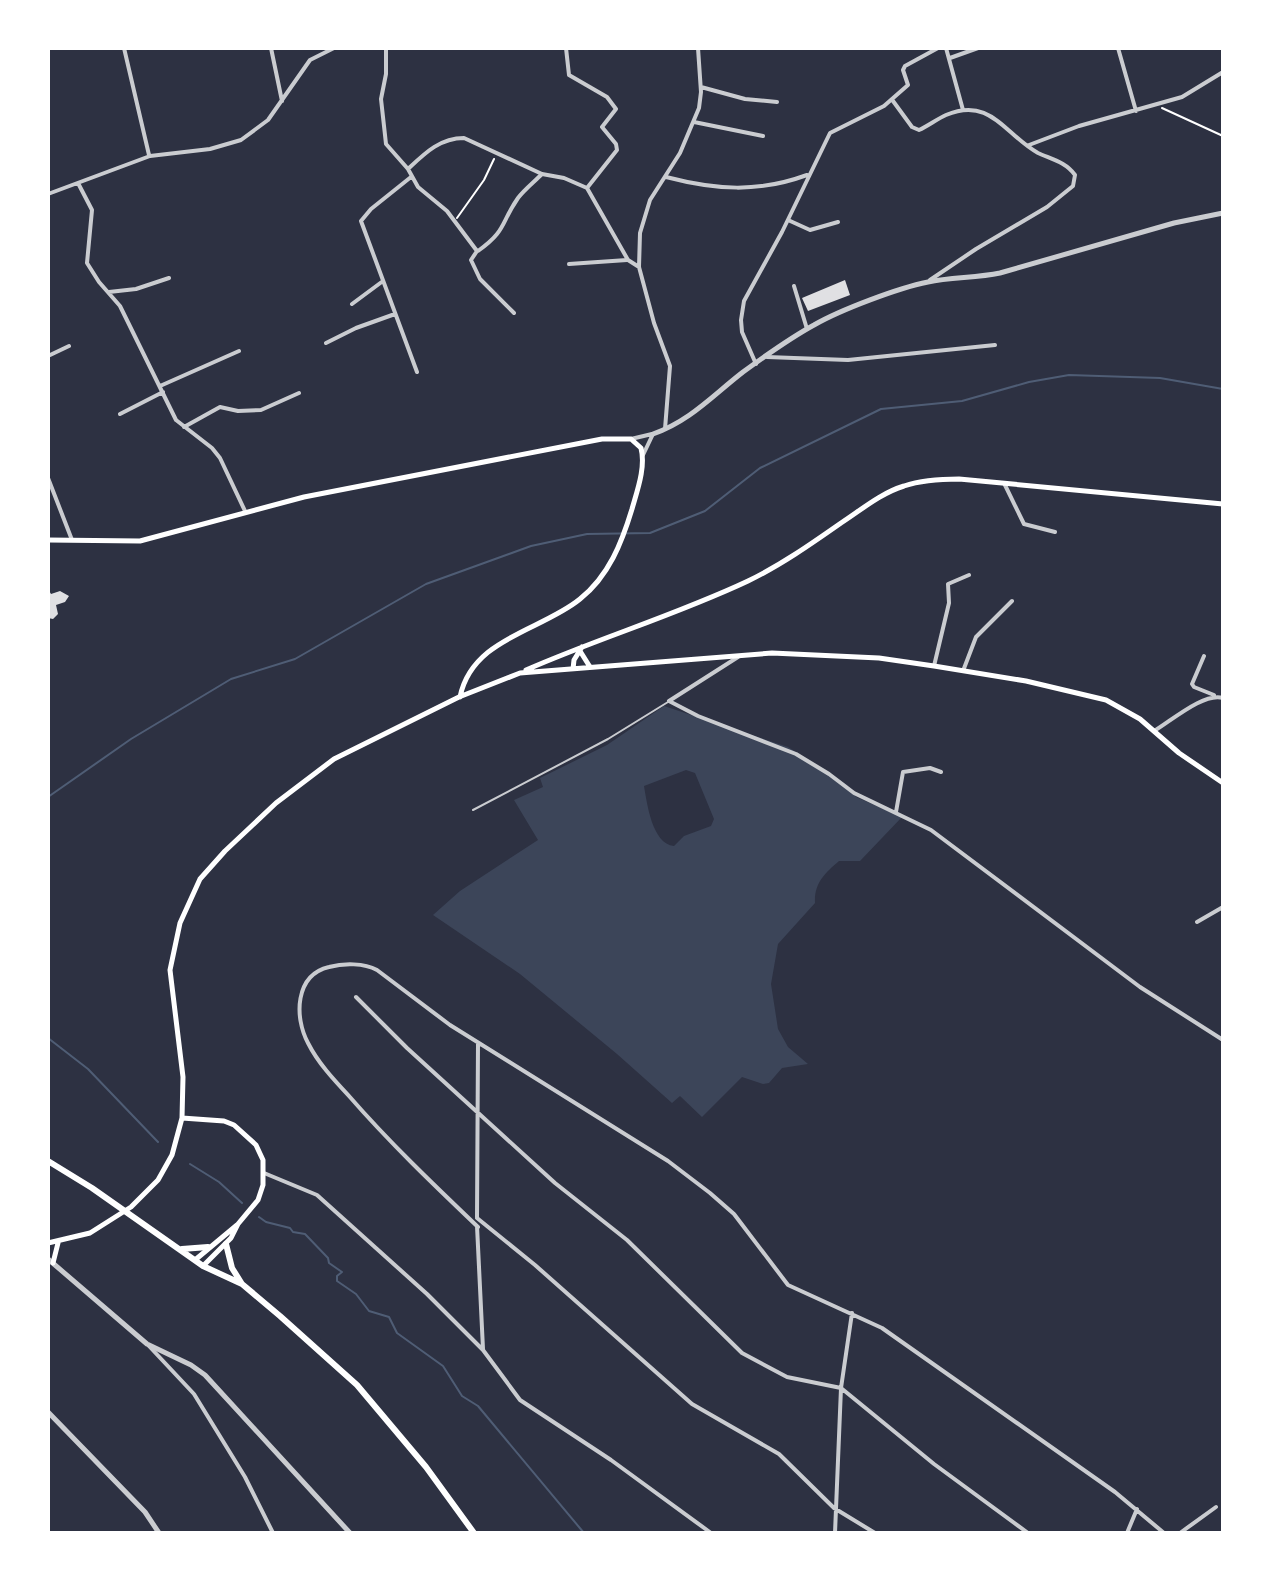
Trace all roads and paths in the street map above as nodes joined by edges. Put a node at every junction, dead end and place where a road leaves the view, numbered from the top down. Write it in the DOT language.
graph roads {
  1 [pos="124,48"];
  2 [pos="271,48"];
  3 [pos="334,48"];
  4 [pos="386,48"];
  5 [pos="566,48"];
  6 [pos="698,48"];
  7 [pos="938,48"];
  8 [pos="946,48"];
  9 [pos="978,48"];
  10 [pos="1118,48"];
  11 [pos="950,58"];
  12 [pos="1223,72"];
  13 [pos="701,87"];
  14 [pos="893,101"];
  15 [pos="282,102"];
  16 [pos="777,102"];
  17 [pos="1157,106"];
  18 [pos="963,110"];
  19 [pos="1136,111"];
  20 [pos="694,122"];
  21 [pos="763,136"];
  22 [pos="1223,136"];
  23 [pos="1029,145"];
  24 [pos="496,154"];
  25 [pos="150,156"];
  26 [pos="408,169"];
  27 [pos="542,174"];
  28 [pos="810,174"];
  29 [pos="411,177"];
  30 [pos="666,177"];
  31 [pos="78,183"];
  32 [pos="587,188"];
  33 [pos="48,194"];
  34 [pos="1223,213"];
  35 [pos="788,220"];
  36 [pos="456,221"];
  37 [pos="838,222"];
  38 [pos="477,251"];
  39 [pos="628,260"];
  40 [pos="569,264"];
  41 [pos="639,267"];
  42 [pos="169,278"];
  43 [pos="383,281"];
  44 [pos="928,281"];
  45 [pos="794,286"];
  46 [pos="109,292"];
  47 [pos="352,304"];
  48 [pos="514,313"];
  49 [pos="395,314"];
  50 [pos="807,329"];
  51 [pos="326,343"];
  52 [pos="995,345"];
  53 [pos="69,346"];
  54 [pos="239,351"];
  55 [pos="48,356"];
  56 [pos="767,357"];
  57 [pos="756,364"];
  58 [pos="417,372"];
  59 [pos="160,386"];
  60 [pos="163,392"];
  61 [pos="299,393"];
  62 [pos="120,414"];
  63 [pos="184,427"];
  64 [pos="665,429"];
  65 [pos="653,434"];
  66 [pos="631,439"];
  67 [pos="643,455"];
  68 [pos="48,478"];
  69 [pos="1004,483"];
  70 [pos="1223,504"];
  71 [pos="245,511"];
  72 [pos="1055,532"];
  73 [pos="48,540"];
  74 [pos="73,542"];
  75 [pos="969,575"];
  76 [pos="1012,601"];
  77 [pos="581,648"];
  78 [pos="565,653"];
  79 [pos="1204,656"];
  80 [pos="738,657"];
  81 [pos="934,666"];
  82 [pos="590,667"];
  83 [pos="573,669"];
  84 [pos="560,670"];
  85 [pos="963,671"];
  86 [pos="520,673"];
  87 [pos="1217,696"];
  88 [pos="459,697"];
  89 [pos="1223,698"];
  90 [pos="669,701"];
  91 [pos="1154,731"];
  92 [pos="941,772"];
  93 [pos="1223,783"];
  94 [pos="473,810"];
  95 [pos="896,812"];
  96 [pos="1223,907"];
  97 [pos="1197,922"];
  98 [pos="356,997"];
  99 [pos="1223,1040"];
  100 [pos="478,1043"];
  101 [pos="478,1111"];
  102 [pos="182,1118"];
  103 [pos="48,1161"];
  104 [pos="264,1173"];
  105 [pos="477,1218"];
  106 [pos="238,1224"];
  107 [pos="478,1227"];
  108 [pos="58,1242"];
  109 [pos="48,1243"];
  110 [pos="226,1244"];
  111 [pos="208,1247"];
  112 [pos="179,1249"];
  113 [pos="195,1260"];
  114 [pos="50,1261"];
  115 [pos="203,1266"];
  116 [pos="242,1284"];
  117 [pos="852,1313"];
  118 [pos="147,1344"];
  119 [pos="483,1350"];
  120 [pos="841,1388"];
  121 [pos="48,1412"];
  122 [pos="1216,1507"];
  123 [pos="834,1508"];
  124 [pos="1137,1509"];
  125 [pos="709,1532"];
  126 [pos="159,1533"];
  127 [pos="273,1533"];
  128 [pos="350,1533"];
  129 [pos="474,1533"];
  130 [pos="835,1533"];
  131 [pos="875,1533"];
  132 [pos="1028,1533"];
  133 [pos="1127,1533"];
  134 [pos="1164,1533"];
  135 [pos="1180,1533"];
  1 -- 25 [label="street"];
  2 -- 15 [label="street"];
  3 -- 15 [label="street"];
  4 -- 26 [label="street"];
  5 -- 32 [label="street"];
  6 -- 13 [label="street"];
  7 -- 14 [label="street"];
  8 -- 11 [label="street"];
  9 -- 11 [label="street"];
  10 -- 19 [label="street"];
  11 -- 18 [label="street"];
  12 -- 17 [label="street"];
  13 -- 16 [label="street"];
  13 -- 20 [label="street"];
  14 -- 18 [label="street"];
  14 -- 28 [label="street"];
  15 -- 25 [label="street"];
  17 -- 19 [label="street"];
  17 -- 22 [label="path"];
  18 -- 23 [label="street"];
  19 -- 23 [label="street"];
  20 -- 21 [label="street"];
  20 -- 30 [label="street"];
  23 -- 44 [label="street"];
  24 -- 26 [label="street"];
  24 -- 27 [label="street"];
  24 -- 36 [label="path"];
  25 -- 31 [label="street"];
  26 -- 29 [label="street"];
  27 -- 32 [label="street"];
  27 -- 38 [label="street"];
  28 -- 30 [label="street"];
  28 -- 35 [label="street"];
  29 -- 36 [label="street"];
  29 -- 43 [label="street"];
  30 -- 41 [label="street"];
  31 -- 33 [label="street"];
  31 -- 46 [label="street"];
  32 -- 39 [label="street"];
  34 -- 44 [label="street"];
  35 -- 37 [label="street"];
  35 -- 57 [label="street"];
  36 -- 38 [label="street"];
  38 -- 48 [label="street"];
  39 -- 40 [label="street"];
  39 -- 41 [label="street"];
  41 -- 64 [label="street"];
  42 -- 46 [label="street"];
  43 -- 47 [label="street"];
  43 -- 49 [label="street"];
  44 -- 50 [label="street"];
  45 -- 50 [label="street"];
  46 -- 59 [label="street"];
  49 -- 51 [label="street"];
  49 -- 58 [label="street"];
  50 -- 56 [label="street"];
  52 -- 56 [label="street"];
  53 -- 55 [label="street"];
  54 -- 59 [label="street"];
  56 -- 57 [label="street"];
  57 -- 64 [label="street"];
  59 -- 60 [label="street"];
  60 -- 62 [label="street"];
  60 -- 63 [label="street"];
  61 -- 63 [label="street"];
  63 -- 71 [label="street"];
  64 -- 65 [label="street"];
  65 -- 66 [label="street"];
  65 -- 67 [label="street"];
  66 -- 67 [label="main road"];
  66 -- 71 [label="main road"];
  67 -- 88 [label="main road"];
  68 -- 74 [label="street"];
  69 -- 70 [label="main road"];
  69 -- 72 [label="street"];
  69 -- 77 [label="main road"];
  71 -- 74 [label="main road"];
  73 -- 74 [label="main road"];
  75 -- 81 [label="street"];
  76 -- 85 [label="street"];
  77 -- 78 [label="main road"];
  77 -- 82 [label="main road"];
  77 -- 83 [label="main road"];
  78 -- 84 [label="main road"];
  78 -- 86 [label="main road"];
  79 -- 87 [label="street"];
  80 -- 81 [label="main road"];
  80 -- 82 [label="main road"];
  80 -- 90 [label="street"];
  81 -- 85 [label="main road"];
  82 -- 83 [label="main road"];
  83 -- 84 [label="main road"];
  84 -- 86 [label="main road"];
  85 -- 91 [label="main road"];
  86 -- 88 [label="main road"];
  87 -- 89 [label="street"];
  87 -- 91 [label="street"];
  88 -- 102 [label="main road"];
  90 -- 94 [label="lane"];
  90 -- 95 [label="street"];
  91 -- 93 [label="main road"];
  92 -- 95 [label="street"];
  95 -- 99 [label="street"];
  96 -- 97 [label="street"];
  98 -- 101 [label="street"];
  100 -- 101 [label="street"];
  100 -- 107 [label="street"];
  100 -- 117 [label="street"];
  101 -- 105 [label="street"];
  101 -- 120 [label="street"];
  102 -- 104 [label="main road"];
  102 -- 108 [label="main road"];
  103 -- 112 [label="main road"];
  104 -- 106 [label="main road"];
  104 -- 119 [label="street"];
  105 -- 107 [label="street"];
  105 -- 123 [label="street"];
  106 -- 110 [label="main road"];
  106 -- 111 [label="main road"];
  107 -- 119 [label="street"];
  108 -- 109 [label="main road"];
  108 -- 114 [label="main road"];
  110 -- 115 [label="main road"];
  110 -- 116 [label="main road"];
  111 -- 112 [label="main road"];
  111 -- 113 [label="main road"];
  112 -- 113 [label="main road"];
  113 -- 115 [label="main road"];
  114 -- 118 [label="street"];
  115 -- 116 [label="main road"];
  116 -- 129 [label="main road"];
  117 -- 120 [label="street"];
  117 -- 124 [label="street"];
  118 -- 127 [label="street"];
  118 -- 128 [label="street"];
  119 -- 125 [label="street"];
  120 -- 123 [label="street"];
  120 -- 132 [label="street"];
  121 -- 126 [label="street"];
  122 -- 135 [label="street"];
  123 -- 130 [label="street"];
  123 -- 131 [label="street"];
  124 -- 133 [label="street"];
  124 -- 134 [label="street"];
}
